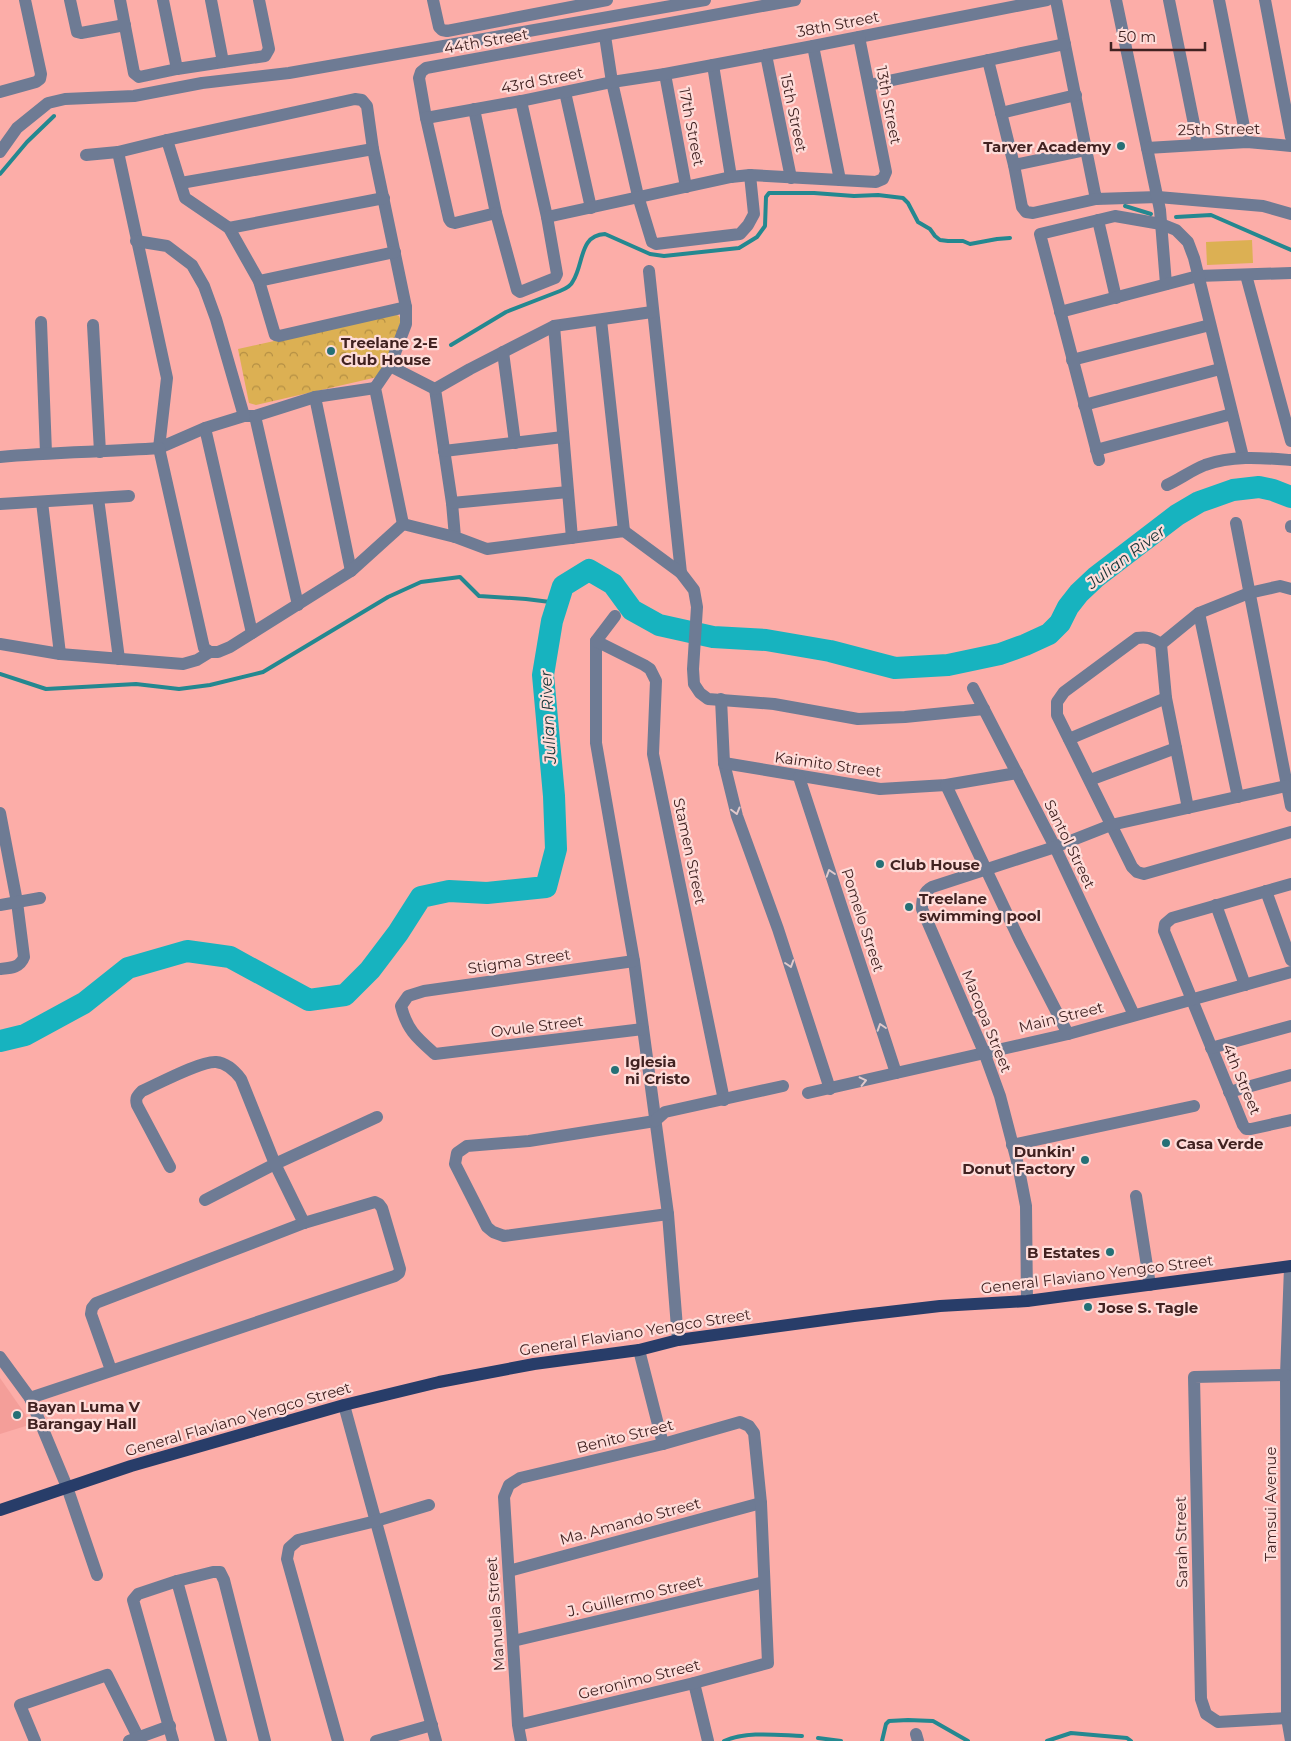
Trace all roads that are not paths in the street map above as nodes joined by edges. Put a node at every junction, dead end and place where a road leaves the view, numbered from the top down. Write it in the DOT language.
graph roads {
  1 [pos="25,0"];
  2 [pos="70,0"];
  3 [pos="120,0"];
  4 [pos="163,0"];
  5 [pos="211,0"];
  6 [pos="260,0"];
  7 [pos="433,0"];
  8 [pos="607,0"];
  9 [pos="705,0"];
  10 [pos="795,0"];
  11 [pos="1047,0"];
  12 [pos="1056,0"];
  13 [pos="1116,0"];
  14 [pos="1169,0"];
  15 [pos="1219,0"];
  16 [pos="1264,0"];
  17 [pos="125,25"];
  18 [pos="605,36"];
  19 [pos="859,37"];
  20 [pos="1065,44"];
  21 [pos="813,46"];
  22 [pos="766,55"];
  23 [pos="988,60"];
  24 [pos="223,62"];
  25 [pos="713,65"];
  26 [pos="177,70"];
  27 [pos="665,74"];
  28 [pos="612,82"];
  29 [pos="869,85"];
  30 [pos="0,92"];
  31 [pos="565,92"];
  32 [pos="1076,95"];
  33 [pos="521,101"];
  34 [pos="474,109"];
  35 [pos="1001,113"];
  36 [pos="426,118"];
  37 [pos="1291,137"];
  38 [pos="167,140"];
  39 [pos="1247,142"];
  40 [pos="1198,144"];
  41 [pos="1291,146"];
  42 [pos="1147,148"];
  43 [pos="373,149"];
  44 [pos="1086,150"];
  45 [pos="0,152"];
  46 [pos="118,152"];
  47 [pos="86,155"];
  48 [pos="1014,165"];
  49 [pos="750,175"];
  50 [pos="731,177"];
  51 [pos="791,178"];
  52 [pos="840,180"];
  53 [pos="181,183"];
  54 [pos="686,186"];
  55 [pos="638,196"];
  56 [pos="384,198"];
  57 [pos="1158,198"];
  58 [pos="1096,199"];
  59 [pos="591,208"];
  60 [pos="496,213"];
  61 [pos="1291,214"];
  62 [pos="547,217"];
  63 [pos="1098,220"];
  64 [pos="1161,224"];
  65 [pos="229,228"];
  66 [pos="136,241"];
  67 [pos="395,252"];
  68 [pos="649,271"];
  69 [pos="1291,273"];
  70 [pos="1246,275"];
  71 [pos="1198,276"];
  72 [pos="258,281"];
  73 [pos="1166,284"];
  74 [pos="1116,298"];
  75 [pos="406,307"];
  76 [pos="652,312"];
  77 [pos="1060,312"];
  78 [pos="601,320"];
  79 [pos="41,322"];
  80 [pos="94,325"];
  81 [pos="1210,325"];
  82 [pos="554,326"];
  83 [pos="504,352"];
  84 [pos="1072,360"];
  85 [pos="390,366"];
  86 [pos="1220,369"];
  87 [pos="375,388"];
  88 [pos="435,390"];
  89 [pos="315,398"];
  90 [pos="1084,405"];
  91 [pos="1232,414"];
  92 [pos="249,416"];
  93 [pos="206,428"];
  94 [pos="563,437"];
  95 [pos="1291,441"];
  96 [pos="515,443"];
  97 [pos="160,448"];
  98 [pos="444,451"];
  99 [pos="46,452"];
  100 [pos="100,452"];
  101 [pos="0,457"];
  102 [pos="1243,457"];
  103 [pos="1291,460"];
  104 [pos="1167,485"];
  105 [pos="568,492"];
  106 [pos="129,496"];
  107 [pos="98,498"];
  108 [pos="42,502"];
  109 [pos="452,503"];
  110 [pos="0,504"];
  111 [pos="403,524"];
  112 [pos="1236,524"];
  113 [pos="624,531"];
  114 [pos="455,537"];
  115 [pos="572,538"];
  116 [pos="351,572"];
  117 [pos="681,573"];
  118 [pos="1291,589"];
  119 [pos="1249,594"];
  120 [pos="298,605"];
  121 [pos="1199,613"];
  122 [pos="615,616"];
  123 [pos="252,633"];
  124 [pos="596,641"];
  125 [pos="0,644"];
  126 [pos="1161,644"];
  127 [pos="210,652"];
  128 [pos="60,654"];
  129 [pos="119,659"];
  130 [pos="973,688"];
  131 [pos="1166,698"];
  132 [pos="721,699"];
  133 [pos="984,709"];
  134 [pos="1069,739"];
  135 [pos="1176,748"];
  136 [pos="724,763"];
  137 [pos="1017,773"];
  138 [pos="798,777"];
  139 [pos="1090,780"];
  140 [pos="946,785"];
  141 [pos="1286,786"];
  142 [pos="1238,797"];
  143 [pos="1291,806"];
  144 [pos="1188,808"];
  145 [pos="0,813"];
  146 [pos="1111,825"];
  147 [pos="1291,832"];
  148 [pos="1055,847"];
  149 [pos="985,870"];
  150 [pos="1291,884"];
  151 [pos="1266,891"];
  152 [pos="40,898"];
  153 [pos="17,902"];
  154 [pos="0,905"];
  155 [pos="1216,905"];
  156 [pos="1291,960"];
  157 [pos="634,961"];
  158 [pos="0,970"];
  159 [pos="1291,972"];
  160 [pos="1245,985"];
  161 [pos="1192,999"];
  162 [pos="1134,1015"];
  163 [pos="1291,1026"];
  164 [pos="643,1029"];
  165 [pos="1068,1034"];
  166 [pos="1211,1048"];
  167 [pos="984,1052"];
  168 [pos="435,1054"];
  169 [pos="896,1073"];
  170 [pos="1291,1075"];
  171 [pos="782,1086"];
  172 [pos="830,1089"];
  173 [pos="1229,1092"];
  174 [pos="808,1093"];
  175 [pos="724,1100"];
  176 [pos="1194,1106"];
  177 [pos="377,1117"];
  178 [pos="1291,1120"];
  179 [pos="655,1121"];
  180 [pos="1012,1145"];
  181 [pos="275,1164"];
  182 [pos="170,1167"];
  183 [pos="1136,1196"];
  184 [pos="205,1200"];
  185 [pos="668,1214"];
  186 [pos="304,1223"];
  187 [pos="1290,1266"];
  188 [pos="1150,1285"];
  189 [pos="1027,1301"];
  190 [pos="678,1340"];
  191 [pos="639,1350"];
  192 [pos="0,1357"];
  193 [pos="111,1370"];
  194 [pos="1286,1375"];
  195 [pos="30,1398"];
  196 [pos="344,1405"];
  197 [pos="663,1444"];
  198 [pos="509,1485"];
  199 [pos="67,1487"];
  200 [pos="761,1503"];
  201 [pos="429,1505"];
  202 [pos="0,1510"];
  203 [pos="376,1520"];
  204 [pos="509,1571"];
  205 [pos="97,1575"];
  206 [pos="177,1581"];
  207 [pos="764,1582"];
  208 [pos="513,1641"];
  209 [pos="694,1683"];
  210 [pos="1288,1718"];
  211 [pos="432,1725"];
  212 [pos="518,1725"];
  213 [pos="170,1726"];
  214 [pos="133,1739"];
  215 [pos="35,1741"];
  216 [pos="173,1741"];
  217 [pos="221,1741"];
  218 [pos="265,1741"];
  219 [pos="338,1741"];
  220 [pos="376,1741"];
  221 [pos="436,1741"];
  222 [pos="521,1741"];
  223 [pos="708,1741"];
  224 [pos="1291,1741"];
  1 -- 30 [label="street"];
  2 -- 17 [label="street"];
  3 -- 17 [label="street"];
  4 -- 26 [label="street"];
  5 -- 24 [label="street"];
  6 -- 24 [label="street"];
  7 -- 8 [label="street"];
  9 -- 45 [label="street"];
  10 -- 18 [label="street, 44th Street"];
  11 -- 19 [label="street, 38th Street"];
  12 -- 20 [label="street"];
  13 -- 42 [label="street"];
  14 -- 40 [label="street"];
  15 -- 39 [label="street"];
  16 -- 37 [label="street"];
  17 -- 26 [label="street"];
  18 -- 28 [label="street"];
  18 -- 36 [label="street, 44th Street"];
  19 -- 21 [label="street, 38th Street"];
  19 -- 29 [label="street, 13th Street"];
  20 -- 23 [label="street"];
  20 -- 32 [label="street"];
  21 -- 22 [label="street, 38th Street"];
  21 -- 52 [label="street"];
  22 -- 25 [label="street, 38th Street"];
  22 -- 51 [label="street, 15th Street"];
  23 -- 29 [label="street"];
  23 -- 35 [label="street"];
  24 -- 26 [label="street"];
  25 -- 27 [label="street, 38th Street"];
  25 -- 50 [label="street"];
  27 -- 28 [label="street, 43rd Street"];
  27 -- 54 [label="street, 17th Street"];
  28 -- 31 [label="street, 43rd Street"];
  28 -- 55 [label="street"];
  29 -- 52 [label="street, 13th Street"];
  31 -- 33 [label="street, 43rd Street"];
  31 -- 59 [label="street"];
  32 -- 35 [label="street"];
  32 -- 44 [label="street"];
  33 -- 34 [label="street, 43rd Street"];
  33 -- 62 [label="street"];
  34 -- 36 [label="street, 43rd Street"];
  34 -- 60 [label="street"];
  35 -- 48 [label="street"];
  36 -- 60 [label="street, 44th Street"];
  38 -- 43 [label="street"];
  38 -- 46 [label="street"];
  38 -- 53 [label="street"];
  39 -- 40 [label="street, 25th Street"];
  39 -- 41 [label="street, 25th Street"];
  40 -- 42 [label="street, 25th Street"];
  42 -- 57 [label="street"];
  43 -- 53 [label="street"];
  43 -- 56 [label="street"];
  44 -- 48 [label="street"];
  44 -- 58 [label="street"];
  46 -- 47 [label="street"];
  46 -- 66 [label="street"];
  48 -- 58 [label="street"];
  49 -- 50 [label="street"];
  49 -- 51 [label="street"];
  49 -- 55 [label="street"];
  50 -- 54 [label="street"];
  51 -- 52 [label="street"];
  53 -- 65 [label="street"];
  54 -- 55 [label="street"];
  55 -- 59 [label="street"];
  56 -- 65 [label="street"];
  56 -- 67 [label="street"];
  57 -- 58 [label="street"];
  57 -- 61 [label="street"];
  57 -- 64 [label="street"];
  59 -- 62 [label="street"];
  60 -- 62 [label="street"];
  63 -- 64 [label="street"];
  63 -- 74 [label="street"];
  63 -- 77 [label="street"];
  64 -- 71 [label="street"];
  64 -- 73 [label="street"];
  65 -- 72 [label="street"];
  66 -- 92 [label="street"];
  66 -- 97 [label="street"];
  67 -- 72 [label="street"];
  67 -- 75 [label="street"];
  68 -- 76 [label="street"];
  69 -- 70 [label="street"];
  70 -- 71 [label="street"];
  70 -- 95 [label="street"];
  71 -- 73 [label="street"];
  71 -- 81 [label="street"];
  72 -- 75 [label="street"];
  73 -- 74 [label="street"];
  74 -- 77 [label="street"];
  75 -- 85 [label="street"];
  76 -- 78 [label="street"];
  76 -- 117 [label="street"];
  77 -- 84 [label="street"];
  78 -- 82 [label="street"];
  78 -- 113 [label="street"];
  79 -- 99 [label="street"];
  80 -- 100 [label="street"];
  81 -- 84 [label="street"];
  81 -- 86 [label="street"];
  82 -- 83 [label="street"];
  82 -- 94 [label="street"];
  83 -- 88 [label="street"];
  83 -- 96 [label="street"];
  84 -- 90 [label="street"];
  85 -- 87 [label="street"];
  85 -- 88 [label="street"];
  86 -- 90 [label="street"];
  86 -- 91 [label="street"];
  87 -- 89 [label="street"];
  87 -- 111 [label="street"];
  88 -- 98 [label="street"];
  89 -- 92 [label="street"];
  89 -- 116 [label="street"];
  90 -- 91 [label="street"];
  91 -- 102 [label="street"];
  92 -- 93 [label="street"];
  92 -- 120 [label="street"];
  93 -- 97 [label="street"];
  93 -- 123 [label="street"];
  94 -- 96 [label="street"];
  94 -- 105 [label="street"];
  96 -- 98 [label="street"];
  97 -- 100 [label="street"];
  97 -- 127 [label="street"];
  98 -- 109 [label="street"];
  99 -- 100 [label="street"];
  99 -- 101 [label="street"];
  102 -- 103 [label="street"];
  102 -- 104 [label="street"];
  105 -- 109 [label="street"];
  105 -- 115 [label="street"];
  106 -- 107 [label="street"];
  107 -- 108 [label="street"];
  107 -- 129 [label="street"];
  108 -- 110 [label="street"];
  108 -- 128 [label="street"];
  109 -- 114 [label="street"];
  111 -- 114 [label="street"];
  111 -- 116 [label="street"];
  112 -- 119 [label="street"];
  113 -- 115 [label="street"];
  113 -- 117 [label="street"];
  114 -- 115 [label="street"];
  116 -- 120 [label="street"];
  117 -- 132 [label="street"];
  118 -- 119 [label="street"];
  119 -- 121 [label="street"];
  119 -- 141 [label="street"];
  120 -- 123 [label="street"];
  121 -- 126 [label="street"];
  121 -- 142 [label="street"];
  122 -- 124 [label="street"];
  123 -- 127 [label="street"];
  124 -- 157 [label="street"];
  124 -- 175 [label="street, Stamen Street"];
  125 -- 128 [label="street"];
  126 -- 131 [label="street"];
  126 -- 134 [label="street"];
  127 -- 129 [label="street"];
  128 -- 129 [label="street"];
  130 -- 133 [label="street, Santol Street"];
  131 -- 134 [label="street"];
  131 -- 135 [label="street"];
  132 -- 133 [label="street"];
  132 -- 136 [label="street"];
  133 -- 137 [label="street, Santol Street"];
  134 -- 139 [label="street"];
  135 -- 139 [label="street"];
  135 -- 144 [label="street"];
  136 -- 138 [label="street, Kaimito Street"];
  136 -- 172 [label="street, one-way"];
  137 -- 140 [label="street, Kaimito Street"];
  137 -- 148 [label="street, Santol Street"];
  138 -- 140 [label="street, Kaimito Street"];
  169 -- 138 [label="street, Pomelo Street, one-way"];
  139 -- 146 [label="street"];
  140 -- 149 [label="street"];
  141 -- 142 [label="street, Macopa Street"];
  141 -- 143 [label="street"];
  142 -- 144 [label="street, Macopa Street"];
  144 -- 146 [label="street, Macopa Street"];
  145 -- 153 [label="street"];
  146 -- 147 [label="street"];
  146 -- 148 [label="street, Macopa Street"];
  148 -- 149 [label="street, Macopa Street"];
  148 -- 162 [label="street, Santol Street"];
  149 -- 165 [label="street"];
  149 -- 167 [label="street, Macopa Street"];
  150 -- 151 [label="street"];
  151 -- 155 [label="street"];
  151 -- 156 [label="street"];
  152 -- 153 [label="street"];
  153 -- 154 [label="street"];
  153 -- 158 [label="street"];
  155 -- 160 [label="street"];
  155 -- 161 [label="street, 4th Street"];
  157 -- 164 [label="street"];
  157 -- 168 [label="street, Stigma Street"];
  159 -- 160 [label="street, Main Street"];
  160 -- 161 [label="street, Main Street"];
  161 -- 162 [label="street, Main Street"];
  161 -- 166 [label="street, 4th Street"];
  162 -- 165 [label="street, Main Street"];
  163 -- 166 [label="street"];
  164 -- 168 [label="street, Ovule Street"];
  164 -- 179 [label="street"];
  165 -- 167 [label="street, Main Street"];
  166 -- 173 [label="street, 4th Street"];
  167 -- 169 [label="street, Main Street"];
  167 -- 180 [label="street, Macopa Street"];
  172 -- 169 [label="street, Main Street, one-way"];
  170 -- 173 [label="street"];
  171 -- 175 [label="street"];
  172 -- 174 [label="street, Main Street"];
  173 -- 178 [label="street, 4th Street"];
  175 -- 179 [label="street"];
  176 -- 180 [label="street"];
  177 -- 181 [label="street"];
  179 -- 185 [label="street"];
  179 -- 185 [label="street"];
  180 -- 189 [label="street, Macopa Street"];
  181 -- 182 [label="street"];
  181 -- 184 [label="street"];
  181 -- 186 [label="street"];
  183 -- 188 [label="street"];
  185 -- 190 [label="street"];
  186 -- 193 [label="street"];
  186 -- 193 [label="street"];
  187 -- 188 [label="main road, General Flaviano Yengco Street"];
  187 -- 194 [label="street, Tamsui Avenue"];
  188 -- 189 [label="main road, General Flaviano Yengco Street"];
  189 -- 190 [label="main road, General Flaviano Yengco Street"];
  190 -- 191 [label="main road, General Flaviano Yengco Street"];
  191 -- 196 [label="main road, General Flaviano Yengco Street"];
  191 -- 197 [label="street"];
  192 -- 195 [label="street"];
  193 -- 195 [label="street"];
  194 -- 210 [label="street, Tamsui Avenue"];
  194 -- 210 [label="street, Sarah Street"];
  195 -- 199 [label="street"];
  196 -- 199 [label="main road, General Flaviano Yengco Street"];
  196 -- 203 [label="street"];
  197 -- 198 [label="street, Benito Street"];
  197 -- 200 [label="street, Benito Street"];
  198 -- 204 [label="street, Manuela Street"];
  199 -- 202 [label="main road, General Flaviano Yengco Street"];
  199 -- 205 [label="street"];
  200 -- 204 [label="street, Ma. Amando Street"];
  200 -- 207 [label="street"];
  201 -- 203 [label="street"];
  203 -- 211 [label="street"];
  203 -- 219 [label="street"];
  204 -- 208 [label="street, Manuela Street"];
  206 -- 213 [label="street"];
  206 -- 217 [label="street"];
  206 -- 218 [label="street"];
  207 -- 208 [label="street, J. Guillermo Street"];
  207 -- 209 [label="street, Geronimo Street"];
  208 -- 212 [label="street, Manuela Street"];
  209 -- 212 [label="street, Geronimo Street"];
  209 -- 223 [label="street"];
  210 -- 224 [label="street, Tamsui Avenue"];
  211 -- 220 [label="street"];
  211 -- 221 [label="street"];
  212 -- 222 [label="street, Manuela Street"];
  213 -- 214 [label="street"];
  213 -- 216 [label="street"];
  214 -- 215 [label="street"];
}
